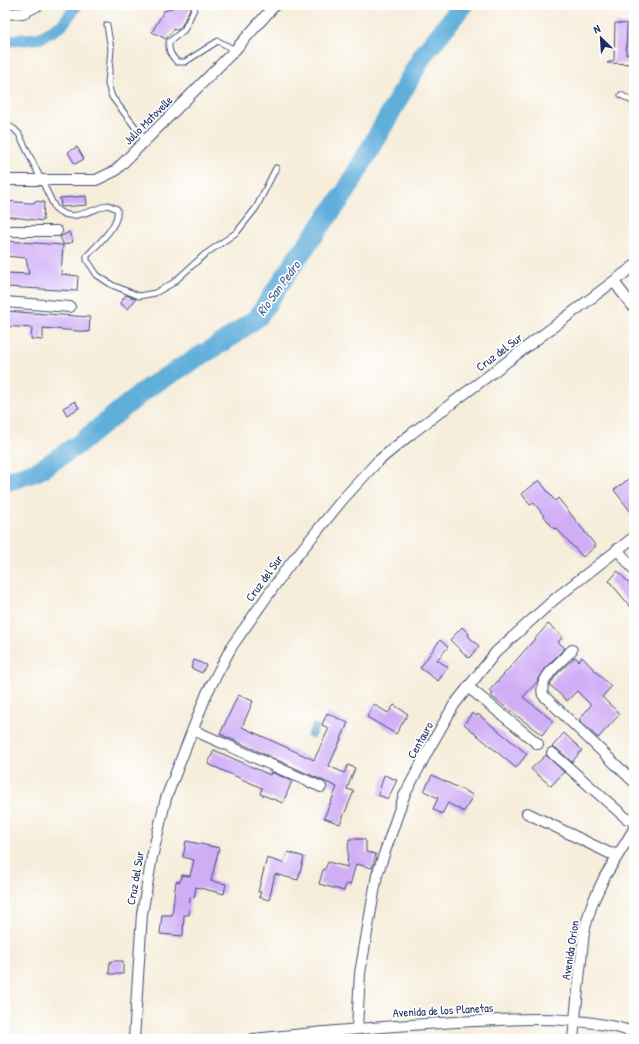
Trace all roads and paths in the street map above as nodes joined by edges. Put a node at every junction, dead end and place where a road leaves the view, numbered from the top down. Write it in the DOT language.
graph roads {
  1 [pos="39,5"];
  2 [pos="196,5"];
  3 [pos="274,5"];
  4 [pos="5,14"];
  5 [pos="107,25"];
  6 [pos="235,50"];
  7 [pos="621,95"];
  8 [pos="634,102"];
  9 [pos="5,124"];
  10 [pos="146,141"];
  11 [pos="276,168"];
  12 [pos="5,180"];
  13 [pos="42,181"];
  14 [pos="5,231"];
  15 [pos="57,231"];
  16 [pos="634,266"];
  17 [pos="614,282"];
  18 [pos="5,302"];
  19 [pos="70,307"];
  20 [pos="634,308"];
  21 [pos="634,537"];
  22 [pos="617,549"];
  23 [pos="634,570"];
  24 [pos="572,650"];
  25 [pos="468,687"];
  26 [pos="193,730"];
  27 [pos="538,744"];
  28 [pos="552,753"];
  29 [pos="634,782"];
  30 [pos="321,787"];
  31 [pos="527,813"];
  32 [pos="634,822"];
  33 [pos="634,829"];
  34 [pos="617,854"];
  35 [pos="574,1020"];
  36 [pos="357,1028"];
  37 [pos="634,1032"];
  38 [pos="134,1039"];
  39 [pos="253,1039"];
  40 [pos="573,1039"];
  1 -- 4 [label="street"];
  2 -- 6 [label="lane"];
  3 -- 6 [label="street, Julio Matovelle"];
  5 -- 10 [label="lane"];
  6 -- 10 [label="street, Julio Matovelle"];
  7 -- 8 [label="lane"];
  9 -- 13 [label="lane"];
  10 -- 13 [label="street, Julio Matovelle"];
  11 -- 13 [label="lane"];
  12 -- 13 [label="street, Julio Matovelle"];
  14 -- 15 [label="street"];
  16 -- 17 [label="street, Cruz del Sur"];
  17 -- 20 [label="street"];
  17 -- 26 [label="street, Cruz del Sur"];
  18 -- 19 [label="street"];
  21 -- 22 [label="street, Centauro"];
  22 -- 23 [label="street"];
  22 -- 25 [label="street, Centauro"];
  24 -- 29 [label="street"];
  25 -- 27 [label="street"];
  25 -- 36 [label="street, Centauro"];
  26 -- 30 [label="street"];
  26 -- 38 [label="street, Cruz del Sur"];
  28 -- 32 [label="street"];
  31 -- 34 [label="street"];
  33 -- 34 [label="street, Avenida Orion"];
  34 -- 35 [label="street, Avenida Orion"];
  35 -- 36 [label="street, Avenida de los Planetas"];
  35 -- 37 [label="street, Avenida de los Planetas"];
  35 -- 40 [label="street, Avenida Orion"];
  36 -- 39 [label="street, Avenida de los Planetas"];
}
